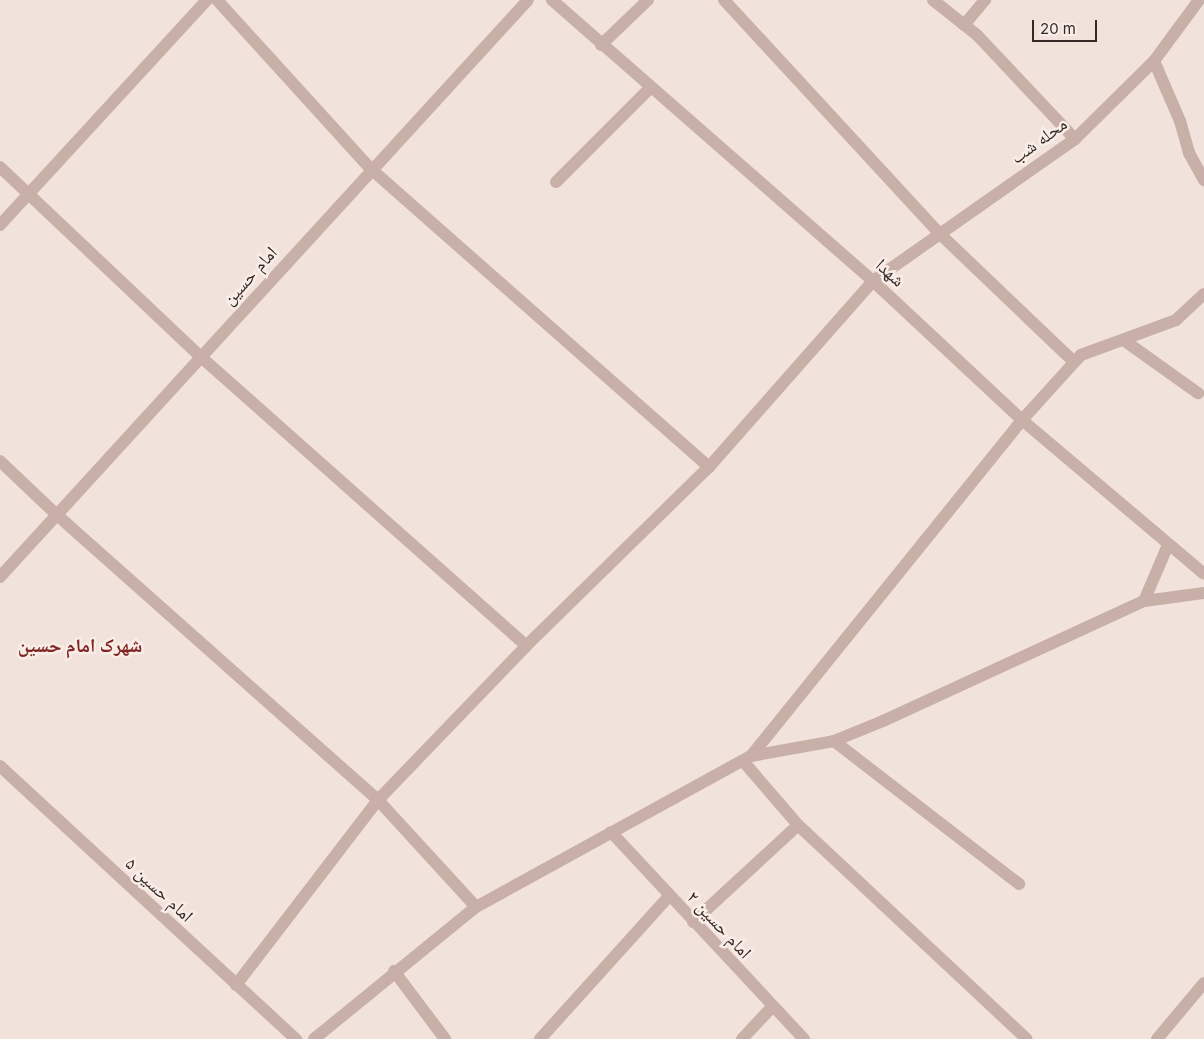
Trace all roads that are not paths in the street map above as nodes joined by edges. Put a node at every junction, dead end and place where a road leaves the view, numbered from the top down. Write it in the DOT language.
graph roads {
  1 [pos="206,0"];
  2 [pos="217,0"];
  3 [pos="528,0"];
  4 [pos="552,0"];
  5 [pos="648,0"];
  6 [pos="724,0"];
  7 [pos="933,0"];
  8 [pos="985,0"];
  9 [pos="1199,0"];
  10 [pos="964,25"];
  11 [pos="601,45"];
  12 [pos="1154,61"];
  13 [pos="650,88"];
  14 [pos="1075,139"];
  15 [pos="0,167"];
  16 [pos="371,169"];
  17 [pos="1204,180"];
  18 [pos="556,182"];
  19 [pos="28,194"];
  20 [pos="0,225"];
  21 [pos="939,233"];
  22 [pos="873,282"];
  23 [pos="1204,294"];
  24 [pos="1125,340"];
  25 [pos="200,357"];
  26 [pos="1074,362"];
  27 [pos="1198,393"];
  28 [pos="1022,420"];
  29 [pos="0,461"];
  30 [pos="709,467"];
  31 [pos="57,515"];
  32 [pos="1168,545"];
  33 [pos="1204,574"];
  34 [pos="0,577"];
  35 [pos="1204,593"];
  36 [pos="1144,601"];
  37 [pos="526,646"];
  38 [pos="834,740"];
  39 [pos="747,758"];
  40 [pos="0,766"];
  41 [pos="378,800"];
  42 [pos="798,825"];
  43 [pos="612,832"];
  44 [pos="1018,884"];
  45 [pos="669,896"];
  46 [pos="476,907"];
  47 [pos="693,922"];
  48 [pos="394,971"];
  49 [pos="1204,983"];
  50 [pos="236,985"];
  51 [pos="772,1007"];
  52 [pos="296,1039"];
  53 [pos="314,1039"];
  54 [pos="446,1039"];
  55 [pos="540,1039"];
  56 [pos="742,1039"];
  57 [pos="804,1039"];
  58 [pos="1027,1039"];
  59 [pos="1157,1039"];
  1 -- 19 [label="street"];
  2 -- 16 [label="street"];
  3 -- 16 [label="street, امام حسین"];
  4 -- 11 [label="street, شهدا"];
  5 -- 11 [label="street"];
  6 -- 21 [label="street"];
  7 -- 10 [label="street"];
  8 -- 10 [label="street"];
  9 -- 12 [label="street, محله شب"];
  10 -- 14 [label="street"];
  11 -- 13 [label="street, شهدا"];
  12 -- 14 [label="street, محله شب"];
  12 -- 17 [label="street"];
  13 -- 18 [label="street"];
  13 -- 22 [label="street, شهدا"];
  14 -- 21 [label="street, محله شب"];
  15 -- 19 [label="street"];
  16 -- 25 [label="street, امام حسین"];
  16 -- 30 [label="street"];
  19 -- 20 [label="street"];
  19 -- 25 [label="street"];
  21 -- 22 [label="street, محله شب"];
  21 -- 26 [label="street"];
  22 -- 28 [label="street, شهدا"];
  22 -- 30 [label="street, محله شب"];
  23 -- 24 [label="street"];
  24 -- 26 [label="street"];
  24 -- 27 [label="street"];
  25 -- 31 [label="street, امام حسین"];
  25 -- 37 [label="street"];
  26 -- 28 [label="street"];
  28 -- 32 [label="street, شهدا"];
  28 -- 39 [label="street"];
  29 -- 31 [label="street"];
  30 -- 37 [label="street, محله شب"];
  31 -- 34 [label="street, امام حسین"];
  31 -- 41 [label="street"];
  32 -- 33 [label="street, شهدا"];
  32 -- 36 [label="street"];
  35 -- 36 [label="street"];
  36 -- 38 [label="street"];
  37 -- 41 [label="street, محله شب"];
  38 -- 39 [label="street"];
  38 -- 44 [label="street"];
  39 -- 42 [label="street"];
  39 -- 43 [label="street"];
  40 -- 50 [label="street, امام حسین ۵"];
  41 -- 46 [label="street"];
  41 -- 50 [label="street, محله شب"];
  42 -- 47 [label="street"];
  42 -- 58 [label="street"];
  43 -- 45 [label="street, امام حسین ۲"];
  43 -- 46 [label="street"];
  45 -- 47 [label="street, امام حسین ۲"];
  45 -- 55 [label="street"];
  46 -- 48 [label="street"];
  47 -- 51 [label="street, امام حسین ۲"];
  48 -- 53 [label="street"];
  48 -- 54 [label="street"];
  49 -- 59 [label="street"];
  50 -- 52 [label="street, امام حسین ۵"];
  51 -- 56 [label="street"];
  51 -- 57 [label="street, امام حسین ۲"];
}
